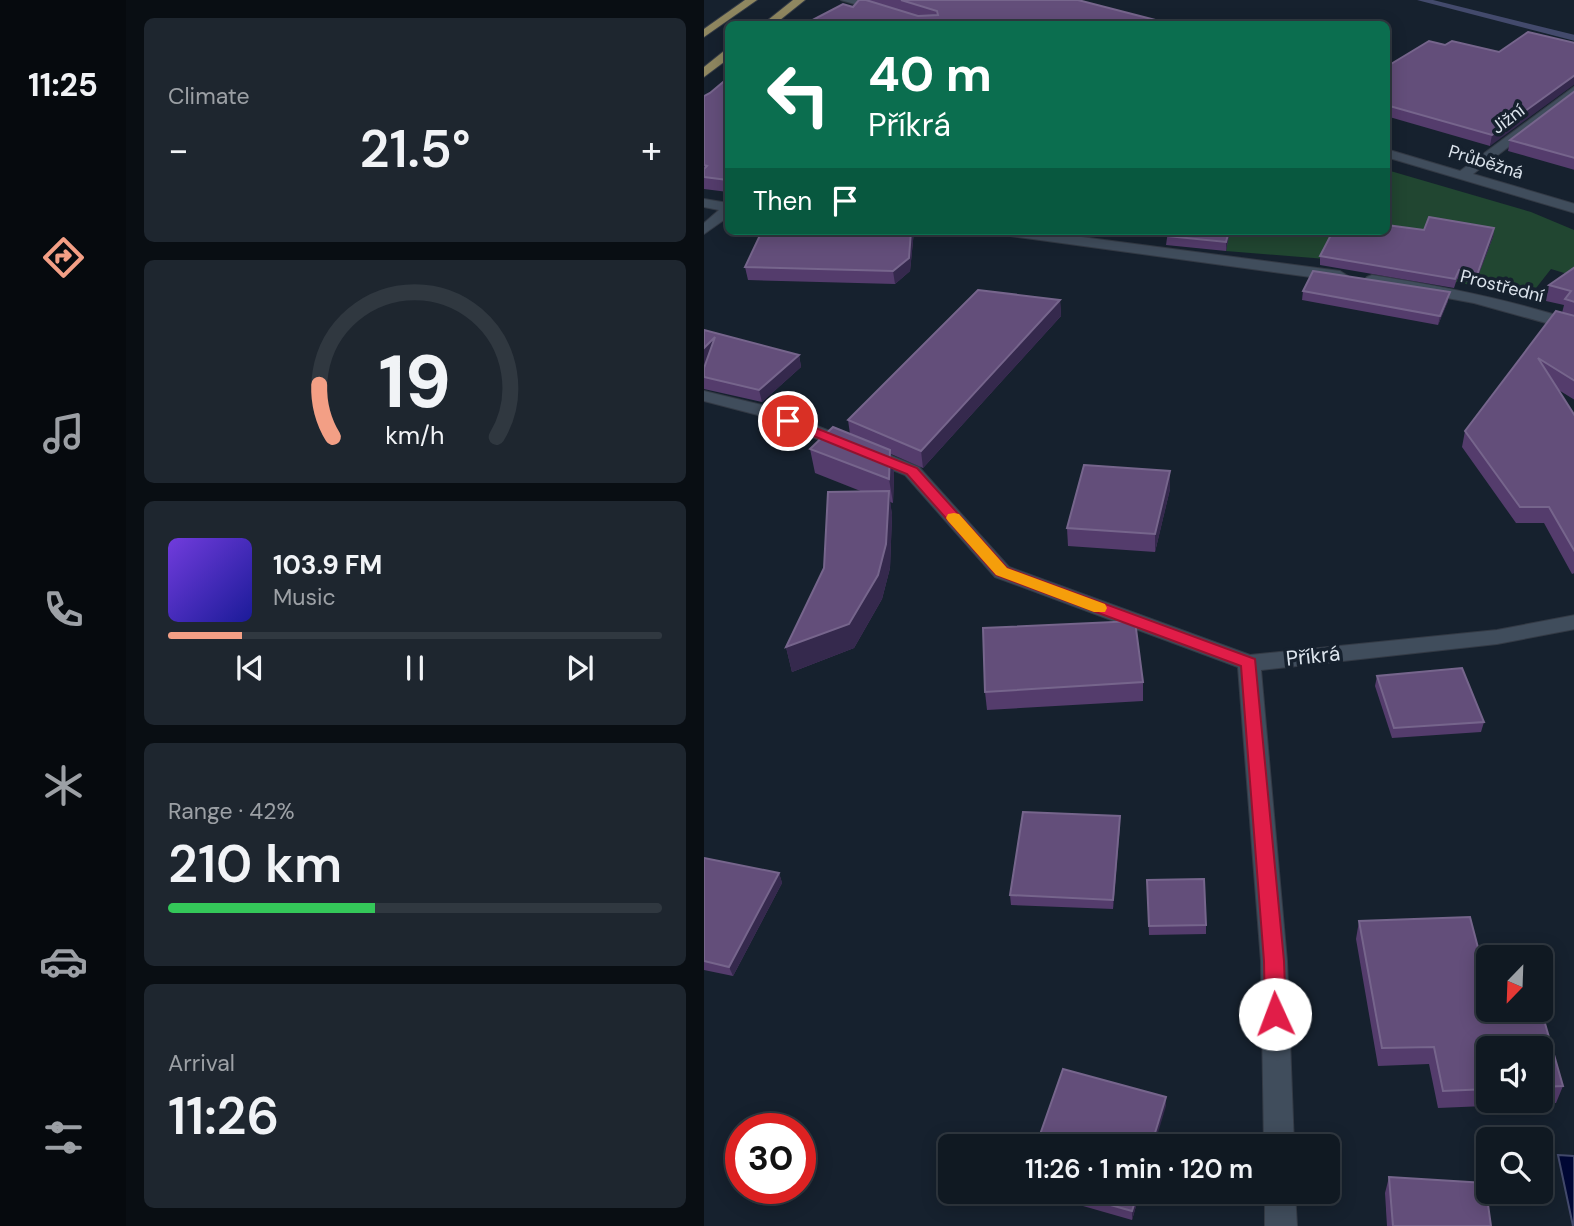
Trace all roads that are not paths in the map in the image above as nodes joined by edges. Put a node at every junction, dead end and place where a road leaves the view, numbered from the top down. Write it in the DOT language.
graph roads {
  1 [pos="752,0"];
  2 [pos="800,0"];
  3 [pos="846,0"];
  4 [pos="772,21"];
  5 [pos="917,21"];
  6 [pos="704,34"];
  7 [pos="725,56"];
  8 [pos="704,73"];
  9 [pos="1574,90"];
  10 [pos="1390,154"];
  11 [pos="1463,174"];
  12 [pos="704,204"];
  13 [pos="725,208"];
  14 [pos="1574,209"];
  15 [pos="725,211"];
  16 [pos="704,230"];
  17 [pos="1033,235"];
  18 [pos="1574,326"];
  19 [pos="704,396"];
  20 [pos="1574,622"];
  21 [pos="1249,663"];
  22 [pos="1279,1134"];
  23 [pos="1280,1204"];
  24 [pos="1281,1226"];
  1 -- 6 [label="main road"];
  2 -- 4 [label="main road"];
  3 -- 5 [label="street"];
  7 -- 8 [label="main road"];
  9 -- 11 [label="street, Jižní"];
  10 -- 11 [label="street, Průběžná"];
  11 -- 14 [label="street, Průběžná"];
  12 -- 13 [label="street"];
  15 -- 16 [label="street"];
  17 -- 18 [label="street, Prostřední"];
  19 -- 21 [label="street, Příkrá"];
  20 -- 21 [label="street, Příkrá"];
  21 -- 22 [label="street"];
  23 -- 24 [label="street"];
}
